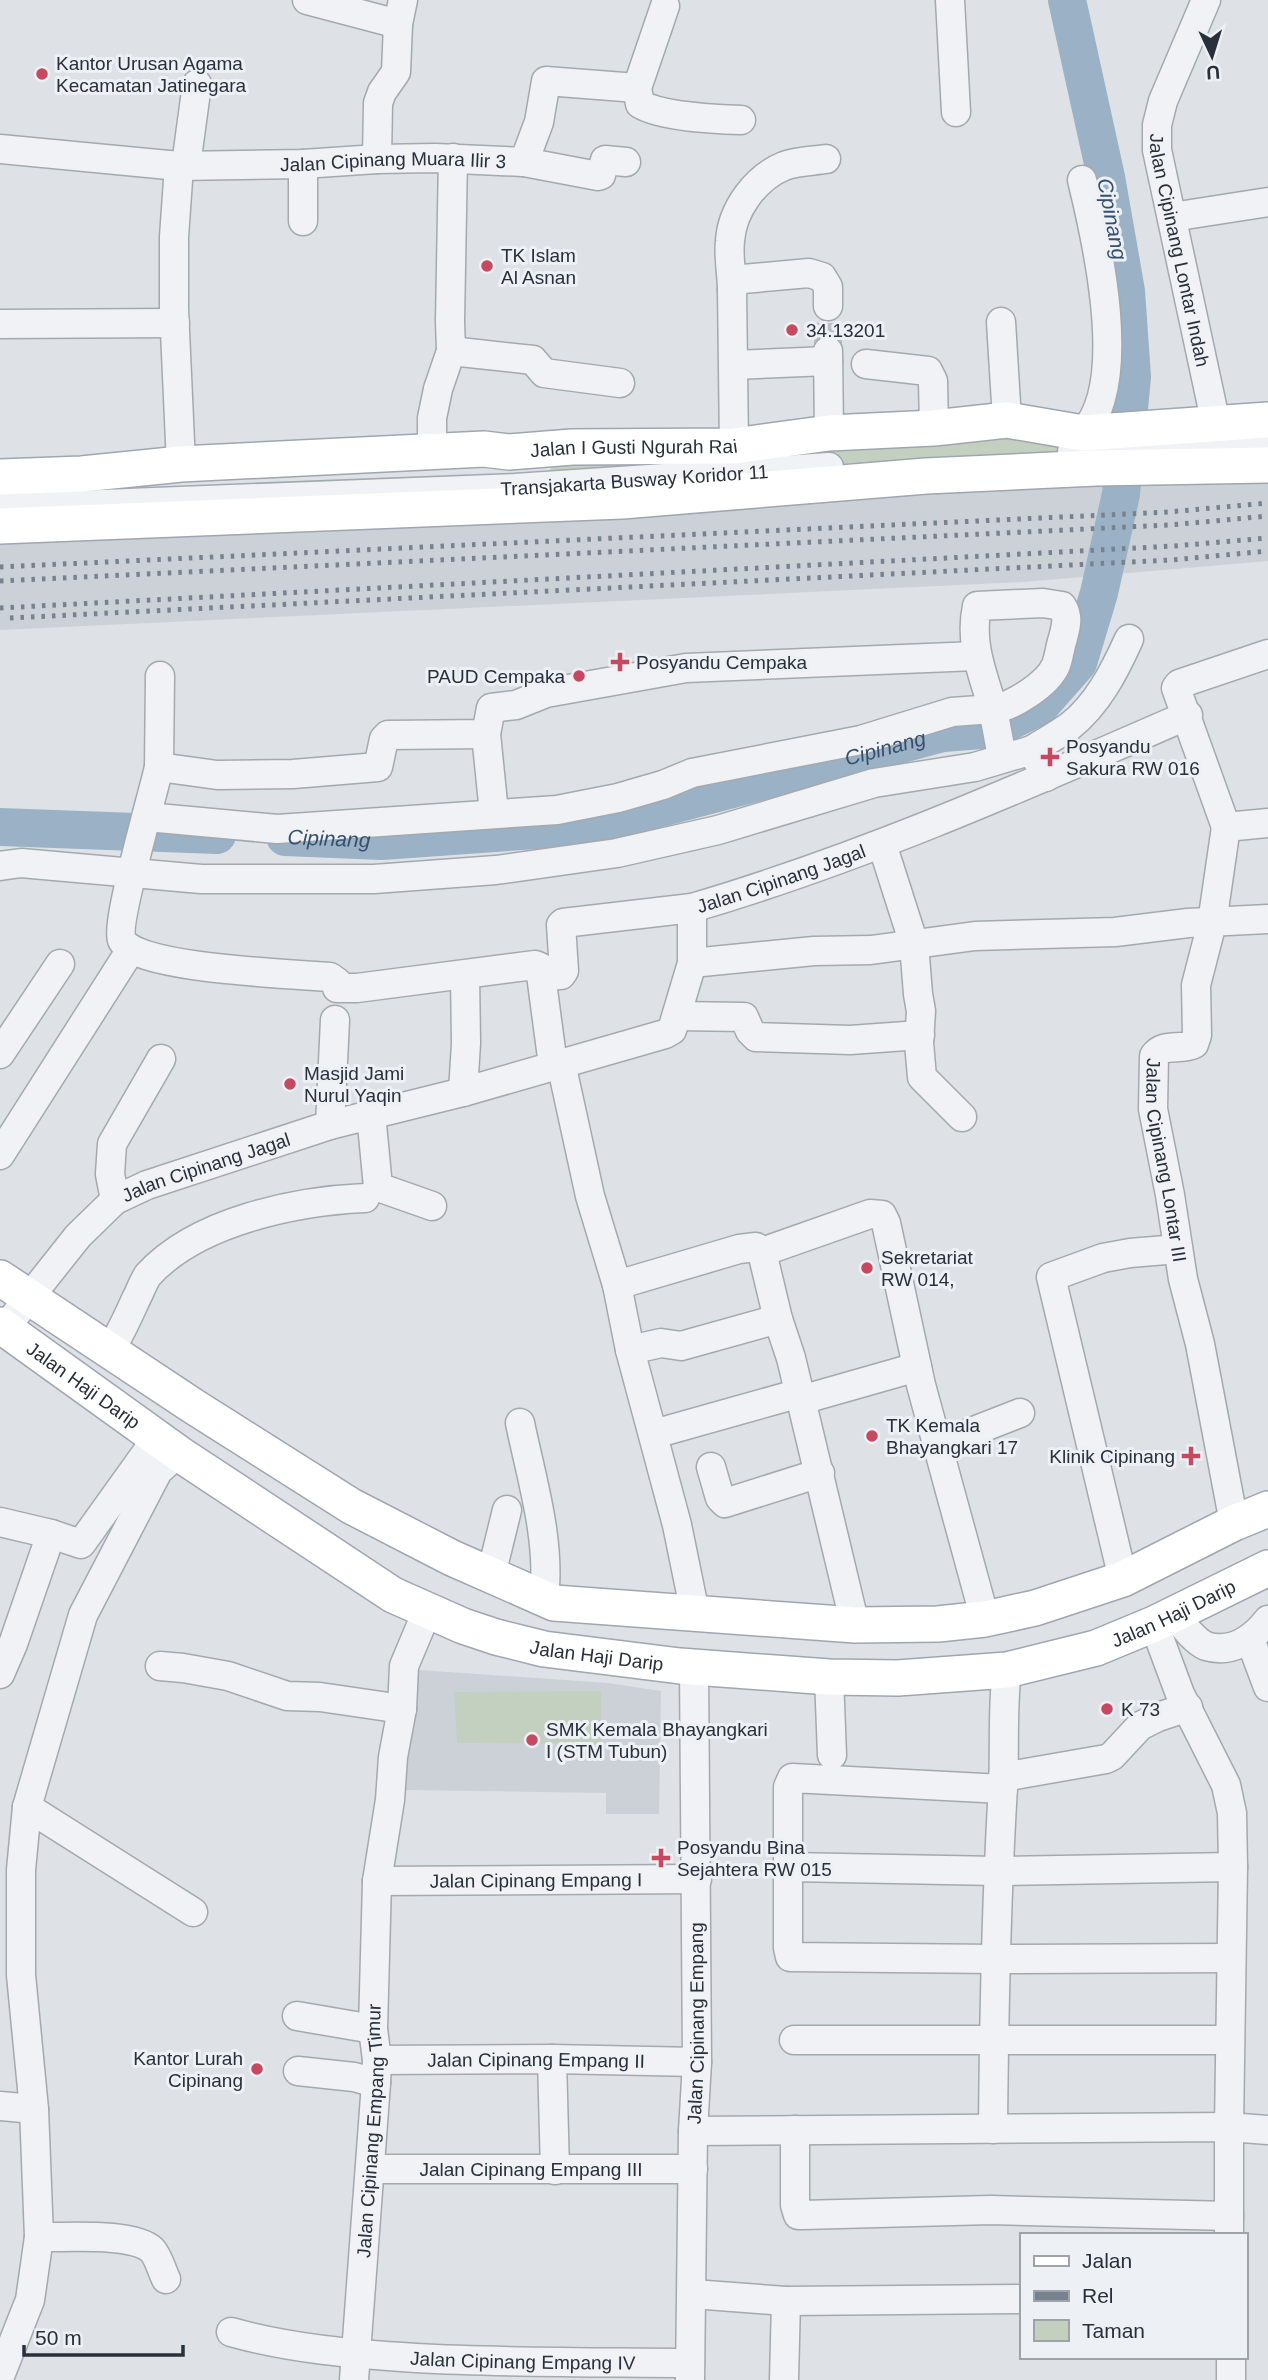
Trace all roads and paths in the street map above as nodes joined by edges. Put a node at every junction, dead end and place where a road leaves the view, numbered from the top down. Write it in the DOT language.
graph roads {
  1 [pos="307,0"];
  2 [pos="950,0"];
  3 [pos="1206,0"];
  4 [pos="659,2"];
  5 [pos="401,12"];
  6 [pos="197,84"];
  7 [pos="637,88"];
  8 [pos="956,112"];
  9 [pos="741,120"];
  10 [pos="0,149"];
  11 [pos="377,159"];
  12 [pos="453,159"];
  13 [pos="827,159"];
  14 [pos="524,162"];
  15 [pos="626,162"];
  16 [pos="303,164"];
  17 [pos="182,166"];
  18 [pos="1082,180"];
  19 [pos="1268,202"];
  20 [pos="1172,217"];
  21 [pos="303,221"];
  22 [pos="732,290"];
  23 [pos="828,306"];
  24 [pos="1001,322"];
  25 [pos="175,323"];
  26 [pos="0,324"];
  27 [pos="451,351"];
  28 [pos="866,364"];
  29 [pos="734,365"];
  30 [pos="620,383"];
  31 [pos="1268,420"];
  32 [pos="1007,421"];
  33 [pos="934,428"];
  34 [pos="829,433"];
  35 [pos="1193,441"];
  36 [pos="1268,443"];
  37 [pos="734,446"];
  38 [pos="1098,446"];
  39 [pos="572,447"];
  40 [pos="432,452"];
  41 [pos="509,452"];
  42 [pos="181,464"];
  43 [pos="1268,465"];
  44 [pos="0,477"];
  45 [pos="564,493"];
  46 [pos="505,496"];
  47 [pos="0,508"];
  48 [pos="0,526"];
  49 [pos="1129,639"];
  50 [pos="1268,654"];
  51 [pos="976,656"];
  52 [pos="160,676"];
  53 [pos="993,711"];
  54 [pos="1188,715"];
  55 [pos="486,734"];
  56 [pos="1001,749"];
  57 [pos="1032,750"];
  58 [pos="159,767"];
  59 [pos="1046,777"];
  60 [pos="494,813"];
  61 [pos="146,822"];
  62 [pos="1268,823"];
  63 [pos="1226,827"];
  64 [pos="882,844"];
  65 [pos="134,865"];
  66 [pos="0,866"];
  67 [pos="692,908"];
  68 [pos="1268,919"];
  69 [pos="1212,923"];
  70 [pos="914,944"];
  71 [pos="130,951"];
  72 [pos="692,963"];
  73 [pos="60,964"];
  74 [pos="465,975"];
  75 [pos="541,975"];
  76 [pos="677,1016"];
  77 [pos="335,1020"];
  78 [pos="920,1035"];
  79 [pos="0,1054"];
  80 [pos="161,1059"];
  81 [pos="557,1064"];
  82 [pos="463,1092"];
  83 [pos="370,1114"];
  84 [pos="962,1117"];
  85 [pos="330,1125"];
  86 [pos="0,1155"];
  87 [pos="365,1198"];
  88 [pos="115,1200"];
  89 [pos="432,1206"];
  90 [pos="1178,1249"];
  91 [pos="762,1252"];
  92 [pos="0,1278"];
  93 [pos="617,1285"];
  94 [pos="30,1297"];
  95 [pos="778,1319"];
  96 [pos="3,1326"];
  97 [pos="630,1350"];
  98 [pos="110,1352"];
  99 [pos="917,1367"];
  100 [pos="800,1396"];
  101 [pos="1020,1412"];
  102 [pos="520,1423"];
  103 [pos="654,1433"];
  104 [pos="938,1445"];
  105 [pos="169,1446"];
  106 [pos="711,1467"];
  107 [pos="820,1473"];
  108 [pos="1268,1509"];
  109 [pos="508,1510"];
  110 [pos="0,1522"];
  111 [pos="1234,1523"];
  112 [pos="51,1534"];
  113 [pos="1268,1568"];
  114 [pos="491,1575"];
  115 [pos="1123,1579"];
  116 [pos="544,1600"];
  117 [pos="428,1609"];
  118 [pos="695,1613"];
  119 [pos="985,1619"];
  120 [pos="1164,1619"];
  121 [pos="855,1625"];
  122 [pos="1259,1630"];
  123 [pos="160,1666"];
  124 [pos="694,1667"];
  125 [pos="1007,1670"];
  126 [pos="0,1674"];
  127 [pos="829,1677"];
  128 [pos="1268,1687"];
  129 [pos="1188,1707"];
  130 [pos="402,1709"];
  131 [pos="832,1755"];
  132 [pos="1003,1783"];
  133 [pos="27,1807"];
  134 [pos="790,1867"];
  135 [pos="1233,1867"];
  136 [pos="997,1871"];
  137 [pos="697,1879"];
  138 [pos="377,1881"];
  139 [pos="193,1912"];
  140 [pos="1231,1958"];
  141 [pos="996,1959"];
  142 [pos="297,2016"];
  143 [pos="373,2029"];
  144 [pos="993,2039"];
  145 [pos="794,2040"];
  146 [pos="1230,2040"];
  147 [pos="552,2059"];
  148 [pos="696,2062"];
  149 [pos="298,2071"];
  150 [pos="377,2071"];
  151 [pos="0,2106"];
  152 [pos="34,2109"];
  153 [pos="1229,2127"];
  154 [pos="993,2129"];
  155 [pos="795,2130"];
  156 [pos="1268,2130"];
  157 [pos="693,2131"];
  158 [pos="370,2169"];
  159 [pos="555,2169"];
  160 [pos="693,2169"];
  161 [pos="1229,2225"];
  162 [pos="39,2237"];
  163 [pos="166,2279"];
  164 [pos="692,2294"];
  165 [pos="1020,2299"];
  166 [pos="786,2301"];
  167 [pos="231,2332"];
  168 [pos="1231,2359"];
  169 [pos="355,2367"];
  170 [pos="576,2371"];
  171 [pos="690,2372"];
  172 [pos="0,2376"];
  173 [pos="784,2380"];
  174 [pos="1231,2380"];
  1 -- 5 [label="street"];
  2 -- 8 [label="street"];
  3 -- 20 [label="street, Jalan Cipinang Lontar Indah"];
  4 -- 7 [label="street"];
  5 -- 11 [label="street"];
  6 -- 17 [label="street"];
  7 -- 9 [label="street"];
  7 -- 14 [label="street, Jalan Cipinang Muara Ilir 3"];
  10 -- 17 [label="street, Jalan Cipinang Muara Ilir 3"];
  11 -- 12 [label="street, Jalan Cipinang Muara Ilir 3"];
  11 -- 16 [label="street, Jalan Cipinang Muara Ilir 3"];
  12 -- 14 [label="street, Jalan Cipinang Muara Ilir 3"];
  12 -- 27 [label="street"];
  13 -- 22 [label="street"];
  14 -- 15 [label="street"];
  16 -- 17 [label="street, Jalan Cipinang Muara Ilir 3"];
  16 -- 21 [label="street"];
  17 -- 25 [label="street"];
  18 -- 38 [label="street"];
  19 -- 20 [label="street"];
  20 -- 35 [label="street, Jalan Cipinang Lontar Indah"];
  22 -- 23 [label="street"];
  22 -- 29 [label="street"];
  24 -- 32 [label="street"];
  25 -- 26 [label="street"];
  25 -- 42 [label="street"];
  27 -- 30 [label="street"];
  27 -- 40 [label="street"];
  28 -- 33 [label="street"];
  29 -- 34 [label="street"];
  29 -- 37 [label="street"];
  31 -- 35 [label="main road, Jalan I Gusti Ngurah Rai"];
  32 -- 33 [label="main road, Jalan I Gusti Ngurah Rai"];
  32 -- 38 [label="main road, Jalan I Gusti Ngurah Rai"];
  33 -- 34 [label="main road, Jalan I Gusti Ngurah Rai"];
  34 -- 37 [label="main road, Jalan I Gusti Ngurah Rai"];
  35 -- 36 [label="street"];
  35 -- 38 [label="main road, Jalan I Gusti Ngurah Rai"];
  35 -- 43 [label="main road, Jalan I Gusti Ngurah Rai"];
  37 -- 39 [label="main road, Jalan I Gusti Ngurah Rai"];
  38 -- 45 [label="main road, Jalan I Gusti Ngurah Rai"];
  39 -- 41 [label="main road, Jalan I Gusti Ngurah Rai"];
  39 -- 45 [label="main road"];
  40 -- 41 [label="main road, Jalan I Gusti Ngurah Rai"];
  40 -- 42 [label="main road, Jalan I Gusti Ngurah Rai"];
  41 -- 46 [label="main road"];
  42 -- 44 [label="main road, Jalan I Gusti Ngurah Rai"];
  45 -- 46 [label="main road, Jalan I Gusti Ngurah Rai"];
  46 -- 47 [label="street, Transjakarta Busway Koridor 11"];
  46 -- 48 [label="main road, Jalan I Gusti Ngurah Rai"];
  49 -- 57 [label="street"];
  50 -- 54 [label="street"];
  51 -- 53 [label="street"];
  51 -- 53 [label="street"];
  51 -- 55 [label="street"];
  52 -- 58 [label="street"];
  53 -- 56 [label="street"];
  53 -- 60 [label="street"];
  54 -- 59 [label="street, Jalan Cipinang Jagal"];
  54 -- 63 [label="street"];
  55 -- 58 [label="street"];
  55 -- 60 [label="street"];
  56 -- 57 [label="street"];
  56 -- 65 [label="street"];
  57 -- 59 [label="street"];
  58 -- 61 [label="street"];
  59 -- 64 [label="street, Jalan Cipinang Jagal"];
  60 -- 61 [label="street"];
  61 -- 65 [label="street"];
  62 -- 63 [label="street"];
  63 -- 69 [label="street, Jalan Cipinang Lontar III"];
  64 -- 67 [label="street, Jalan Cipinang Jagal"];
  64 -- 70 [label="street"];
  65 -- 66 [label="street"];
  65 -- 71 [label="street"];
  67 -- 72 [label="street, Jalan Cipinang Jagal"];
  67 -- 75 [label="street"];
  68 -- 69 [label="street"];
  69 -- 70 [label="street"];
  69 -- 90 [label="street, Jalan Cipinang Lontar III"];
  70 -- 72 [label="street"];
  70 -- 78 [label="street"];
  71 -- 74 [label="street"];
  71 -- 86 [label="street"];
  72 -- 76 [label="street, Jalan Cipinang Jagal"];
  73 -- 79 [label="street"];
  74 -- 75 [label="street"];
  74 -- 82 [label="street"];
  75 -- 81 [label="street"];
  76 -- 78 [label="street"];
  76 -- 81 [label="street, Jalan Cipinang Jagal"];
  77 -- 85 [label="street"];
  78 -- 84 [label="street"];
  80 -- 88 [label="street"];
  81 -- 82 [label="street, Jalan Cipinang Jagal"];
  81 -- 93 [label="street"];
  82 -- 83 [label="street, Jalan Cipinang Jagal"];
  83 -- 85 [label="street, Jalan Cipinang Jagal"];
  83 -- 89 [label="street"];
  85 -- 88 [label="street, Jalan Cipinang Jagal"];
  87 -- 98 [label="street"];
  88 -- 94 [label="street, Jalan Cipinang Jagal"];
  90 -- 111 [label="street, Jalan Cipinang Lontar III"];
  90 -- 115 [label="street"];
  91 -- 93 [label="street"];
  91 -- 95 [label="street"];
  91 -- 99 [label="street"];
  92 -- 94 [label="main road, Jalan Haji Darip"];
  93 -- 97 [label="street"];
  94 -- 96 [label="street, Jalan Cipinang Jagal"];
  94 -- 98 [label="main road, Jalan Haji Darip"];
  95 -- 97 [label="street"];
  95 -- 100 [label="street"];
  96 -- 105 [label="main road, Jalan Haji Darip"];
  97 -- 103 [label="street"];
  98 -- 114 [label="main road, Jalan Haji Darip"];
  99 -- 100 [label="street"];
  99 -- 104 [label="street"];
  100 -- 103 [label="street"];
  100 -- 107 [label="street"];
  101 -- 104 [label="street"];
  102 -- 116 [label="street"];
  103 -- 118 [label="street"];
  104 -- 119 [label="street"];
  105 -- 112 [label="street"];
  105 -- 117 [label="main road, Jalan Haji Darip"];
  105 -- 133 [label="street"];
  106 -- 107 [label="street"];
  107 -- 121 [label="street"];
  108 -- 111 [label="main road, Jalan Haji Darip"];
  109 -- 114 [label="street"];
  110 -- 112 [label="street"];
  111 -- 115 [label="main road, Jalan Haji Darip"];
  112 -- 126 [label="street"];
  113 -- 120 [label="main road, Jalan Haji Darip"];
  114 -- 116 [label="main road, Jalan Haji Darip"];
  115 -- 119 [label="main road, Jalan Haji Darip"];
  116 -- 118 [label="main road, Jalan Haji Darip"];
  117 -- 124 [label="main road, Jalan Haji Darip"];
  117 -- 130 [label="street, Jalan Cipinang Empang Timur"];
  118 -- 121 [label="main road, Jalan Haji Darip"];
  119 -- 121 [label="main road, Jalan Haji Darip"];
  120 -- 122 [label="street"];
  120 -- 125 [label="main road, Jalan Haji Darip"];
  120 -- 129 [label="street"];
  122 -- 128 [label="street"];
  123 -- 130 [label="street"];
  124 -- 127 [label="main road, Jalan Haji Darip"];
  124 -- 137 [label="street, Jalan Cipinang Empang"];
  125 -- 127 [label="main road, Jalan Haji Darip"];
  125 -- 132 [label="street"];
  127 -- 131 [label="street"];
  129 -- 132 [label="street"];
  129 -- 135 [label="street"];
  130 -- 138 [label="street, Jalan Cipinang Empang Timur"];
  132 -- 134 [label="street"];
  132 -- 136 [label="street"];
  133 -- 139 [label="street"];
  133 -- 152 [label="street"];
  134 -- 136 [label="street"];
  134 -- 141 [label="street"];
  135 -- 136 [label="street"];
  135 -- 140 [label="street"];
  136 -- 141 [label="street"];
  137 -- 138 [label="street, Jalan Cipinang Empang I"];
  137 -- 148 [label="street, Jalan Cipinang Empang"];
  138 -- 143 [label="street, Jalan Cipinang Empang Timur"];
  140 -- 141 [label="street"];
  140 -- 146 [label="street"];
  141 -- 144 [label="street"];
  142 -- 143 [label="street"];
  143 -- 150 [label="street, Jalan Cipinang Empang Timur"];
  144 -- 145 [label="street"];
  144 -- 146 [label="street"];
  144 -- 154 [label="street"];
  146 -- 153 [label="street"];
  147 -- 148 [label="street, Jalan Cipinang Empang II"];
  147 -- 150 [label="street, Jalan Cipinang Empang II"];
  147 -- 159 [label="street"];
  148 -- 157 [label="street, Jalan Cipinang Empang"];
  149 -- 150 [label="street, Jalan Cipinang Empang II"];
  150 -- 158 [label="street, Jalan Cipinang Empang Timur"];
  151 -- 152 [label="street"];
  152 -- 162 [label="street"];
  153 -- 154 [label="street"];
  153 -- 156 [label="street"];
  153 -- 161 [label="street"];
  154 -- 155 [label="street"];
  155 -- 157 [label="street"];
  155 -- 161 [label="street"];
  157 -- 160 [label="street, Jalan Cipinang Empang"];
  158 -- 159 [label="street, Jalan Cipinang Empang III"];
  158 -- 169 [label="street, Jalan Cipinang Empang Timur"];
  159 -- 160 [label="street, Jalan Cipinang Empang III"];
  160 -- 164 [label="street, Jalan Cipinang Empang"];
  162 -- 163 [label="street"];
  162 -- 172 [label="street"];
  164 -- 166 [label="street"];
  164 -- 171 [label="street, Jalan Cipinang Empang"];
  165 -- 166 [label="street"];
  166 -- 173 [label="street"];
  167 -- 169 [label="street, Jalan Cipinang Empang IV"];
  168 -- 174 [label="street"];
  169 -- 170 [label="street, Jalan Cipinang Empang IV"];
  170 -- 171 [label="street, Jalan Cipinang Empang IV"];
}
